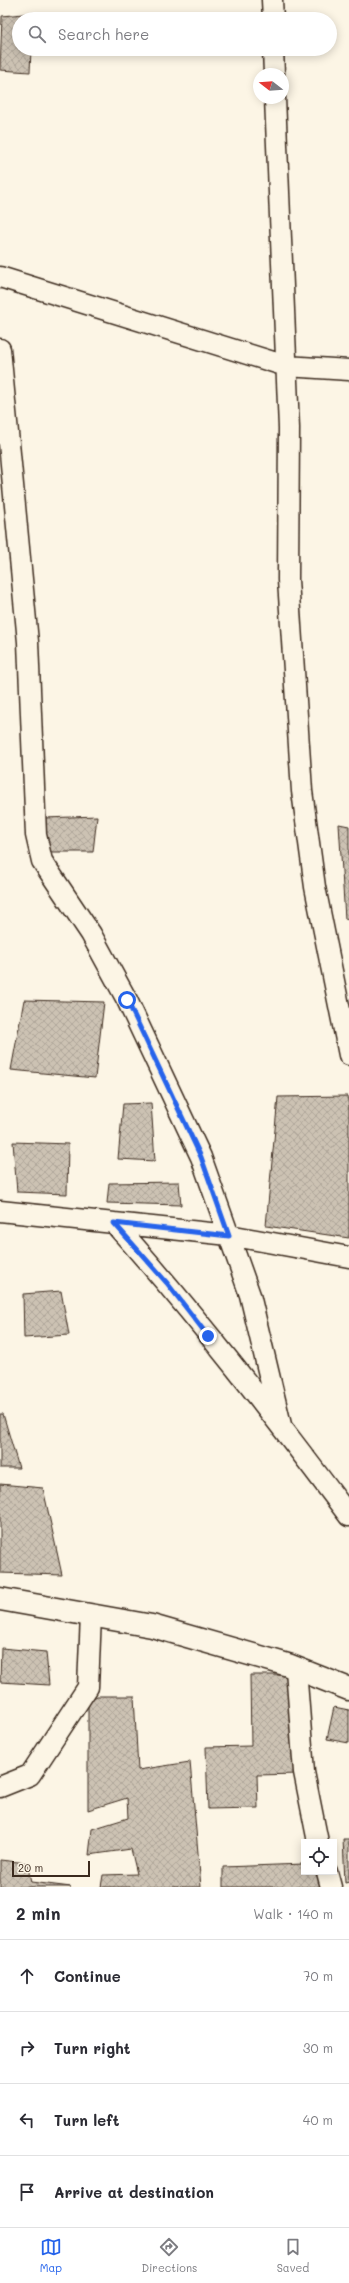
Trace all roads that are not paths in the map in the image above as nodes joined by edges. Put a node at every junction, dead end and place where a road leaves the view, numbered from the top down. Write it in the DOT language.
graph roads {
  1 [pos="272,0"];
  2 [pos="273,12"];
  3 [pos="274,56"];
  4 [pos="274,68"];
  5 [pos="275,104"];
  6 [pos="0,277"];
  7 [pos="0,349"];
  8 [pos="286,366"];
  9 [pos="349,370"];
  10 [pos="349,1055"];
  11 [pos="0,1211"];
  12 [pos="114,1223"];
  13 [pos="229,1236"];
  14 [pos="349,1257"];
  15 [pos="281,1425"];
  16 [pos="349,1516"];
  17 [pos="0,1599"];
  18 [pos="91,1615"];
  19 [pos="296,1668"];
  20 [pos="349,1689"];
  21 [pos="0,1787"];
  22 [pos="317,1839"];
  23 [pos="328,1875"];
  24 [pos="331,1887"];
  1 -- 2 [label="street"];
  3 -- 4 [label="street"];
  5 -- 8 [label="street"];
  6 -- 8 [label="street"];
  7 -- 13 [label="street"];
  8 -- 9 [label="street"];
  8 -- 10 [label="street"];
  11 -- 12 [label="street"];
  12 -- 13 [label="street"];
  12 -- 15 [label="street"];
  13 -- 14 [label="street"];
  13 -- 15 [label="street"];
  15 -- 16 [label="street"];
  17 -- 18 [label="street"];
  18 -- 19 [label="street"];
  18 -- 21 [label="street"];
  19 -- 20 [label="street"];
  19 -- 22 [label="street"];
  23 -- 24 [label="street"];
}
